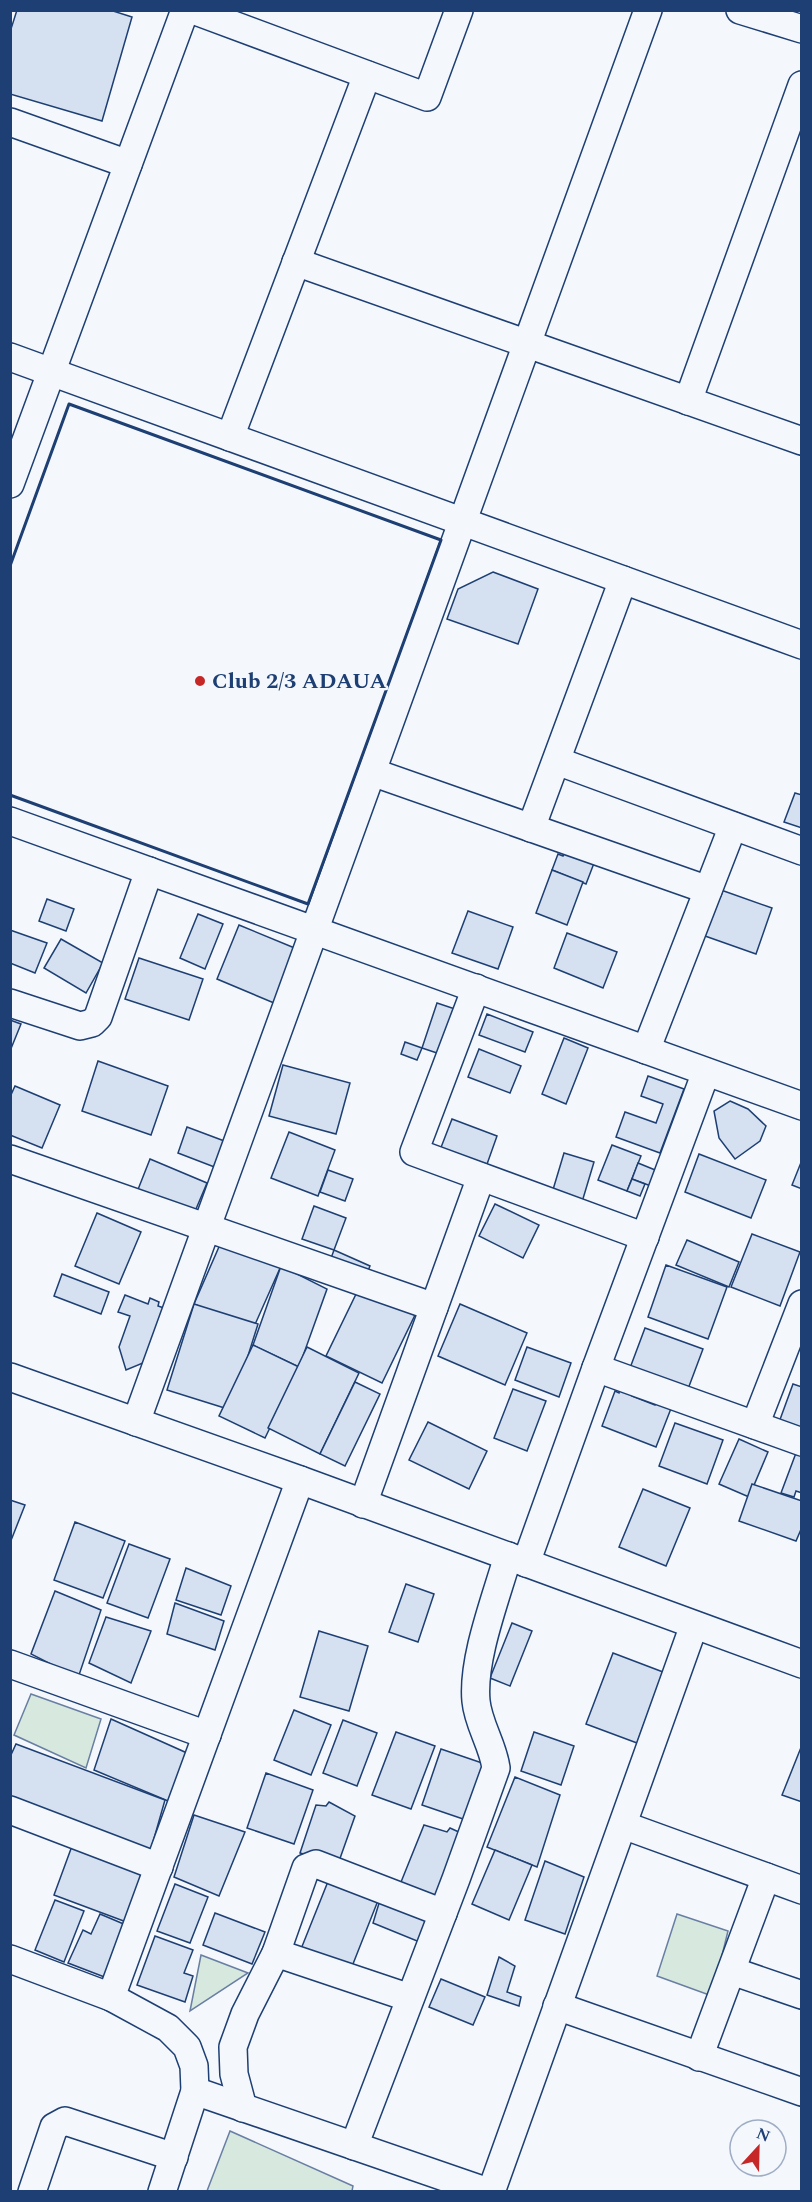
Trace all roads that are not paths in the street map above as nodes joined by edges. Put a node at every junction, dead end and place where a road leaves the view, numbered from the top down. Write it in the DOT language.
graph roads {
  1 [pos="185,10"];
  2 [pos="193,10"];
  3 [pos="459,10"];
  4 [pos="648,10"];
  5 [pos="740,10"];
  6 [pos="801,29"];
  7 [pos="367,75"];
  8 [pos="799,100"];
  9 [pos="10,122"];
  10 [pos="128,164"];
  11 [pos="296,262"];
  12 [pos="527,344"];
  13 [pos="10,357"];
  14 [pos="52,372"];
  15 [pos="688,401"];
  16 [pos="230,437"];
  17 [pos="801,441"];
  18 [pos="10,484"];
  19 [pos="463,522"];
  20 [pos="623,580"];
  21 [pos="801,645"];
  22 [pos="556,760"];
  23 [pos="372,772"];
  24 [pos="10,821"];
  25 [pos="733,826"];
  26 [pos="531,828"];
  27 [pos="801,852"];
  28 [pos="149,871"];
  29 [pos="708,890"];
  30 [pos="314,930"];
  31 [pos="476,988"];
  32 [pos="10,1003"];
  33 [pos="646,1050"];
  34 [pos="706,1072"];
  35 [pos="801,1106"];
  36 [pos="10,1160"];
  37 [pos="481,1177"];
  38 [pos="206,1228"];
  39 [pos="645,1237"];
  40 [pos="801,1304"];
  41 [pos="434,1307"];
  42 [pos="596,1368"];
  43 [pos="10,1377"];
  44 [pos="136,1422"];
  45 [pos="755,1425"];
  46 [pos="801,1442"];
  47 [pos="300,1480"];
  48 [pos="363,1504"];
  49 [pos="517,1560"];
  50 [pos="694,1625"];
  51 [pos="10,1664"];
  52 [pos="801,1664"];
  53 [pos="207,1735"];
  54 [pos="10,1810"];
  55 [pos="622,1825"];
  56 [pos="159,1867"];
  57 [pos="766,1877"];
  58 [pos="801,1890"];
  59 [pos="443,1913"];
  60 [pos="276,1953"];
  61 [pos="10,1959"];
  62 [pos="732,1971"];
  63 [pos="801,1995"];
  64 [pos="111,1997"];
  65 [pos="411,1998"];
  66 [pos="557,2006"];
  67 [pos="699,2057"];
  68 [pos="195,2091"];
  69 [pos="801,2092"];
  70 [pos="243,2108"];
  71 [pos="354,2146"];
  72 [pos="174,2157"];
  73 [pos="32,2192"];
  74 [pos="162,2192"];
  75 [pos="490,2192"];
  1 -- 10 [label="street"];
  2 -- 7 [label="street"];
  3 -- 7 [label="street"];
  4 -- 12 [label="street"];
  5 -- 6 [label="street"];
  7 -- 11 [label="street"];
  8 -- 15 [label="street"];
  9 -- 10 [label="street"];
  10 -- 14 [label="street"];
  11 -- 12 [label="street"];
  11 -- 16 [label="street"];
  12 -- 15 [label="street"];
  12 -- 19 [label="street"];
  13 -- 14 [label="street"];
  14 -- 16 [label="street"];
  14 -- 18 [label="street"];
  15 -- 17 [label="street"];
  16 -- 19 [label="street"];
  19 -- 20 [label="street"];
  19 -- 23 [label="street"];
  20 -- 21 [label="street"];
  20 -- 22 [label="street"];
  22 -- 25 [label="street"];
  22 -- 26 [label="street"];
  23 -- 26 [label="street"];
  23 -- 30 [label="street"];
  24 -- 28 [label="street"];
  25 -- 27 [label="street"];
  25 -- 29 [label="street"];
  26 -- 29 [label="street"];
  28 -- 30 [label="street"];
  28 -- 32 [label="street"];
  29 -- 33 [label="street"];
  30 -- 31 [label="street"];
  30 -- 38 [label="street"];
  31 -- 33 [label="street"];
  31 -- 37 [label="street"];
  33 -- 34 [label="street"];
  34 -- 35 [label="street"];
  34 -- 39 [label="street"];
  36 -- 38 [label="street"];
  37 -- 39 [label="street"];
  37 -- 41 [label="street"];
  38 -- 41 [label="street"];
  38 -- 44 [label="street"];
  39 -- 42 [label="street"];
  40 -- 45 [label="street"];
  41 -- 48 [label="street"];
  42 -- 45 [label="street"];
  42 -- 49 [label="street"];
  43 -- 44 [label="street"];
  44 -- 47 [label="street"];
  45 -- 46 [label="street"];
  47 -- 48 [label="street"];
  47 -- 53 [label="street"];
  48 -- 49 [label="street"];
  49 -- 50 [label="street"];
  49 -- 59 [label="street"];
  50 -- 52 [label="street"];
  50 -- 55 [label="street"];
  51 -- 53 [label="street"];
  53 -- 56 [label="street"];
  54 -- 56 [label="street"];
  55 -- 57 [label="street"];
  55 -- 66 [label="street"];
  56 -- 64 [label="street"];
  57 -- 58 [label="street"];
  57 -- 62 [label="street"];
  59 -- 60 [label="street"];
  59 -- 65 [label="street"];
  60 -- 65 [label="street"];
  60 -- 70 [label="street"];
  61 -- 64 [label="street"];
  62 -- 63 [label="street"];
  62 -- 67 [label="street"];
  64 -- 68 [label="street"];
  65 -- 71 [label="street"];
  66 -- 67 [label="street"];
  66 -- 75 [label="street"];
  67 -- 69 [label="street"];
  68 -- 70 [label="street"];
  68 -- 72 [label="street"];
  70 -- 71 [label="street"];
  71 -- 75 [label="street"];
  72 -- 73 [label="street"];
  72 -- 74 [label="street"];
}
